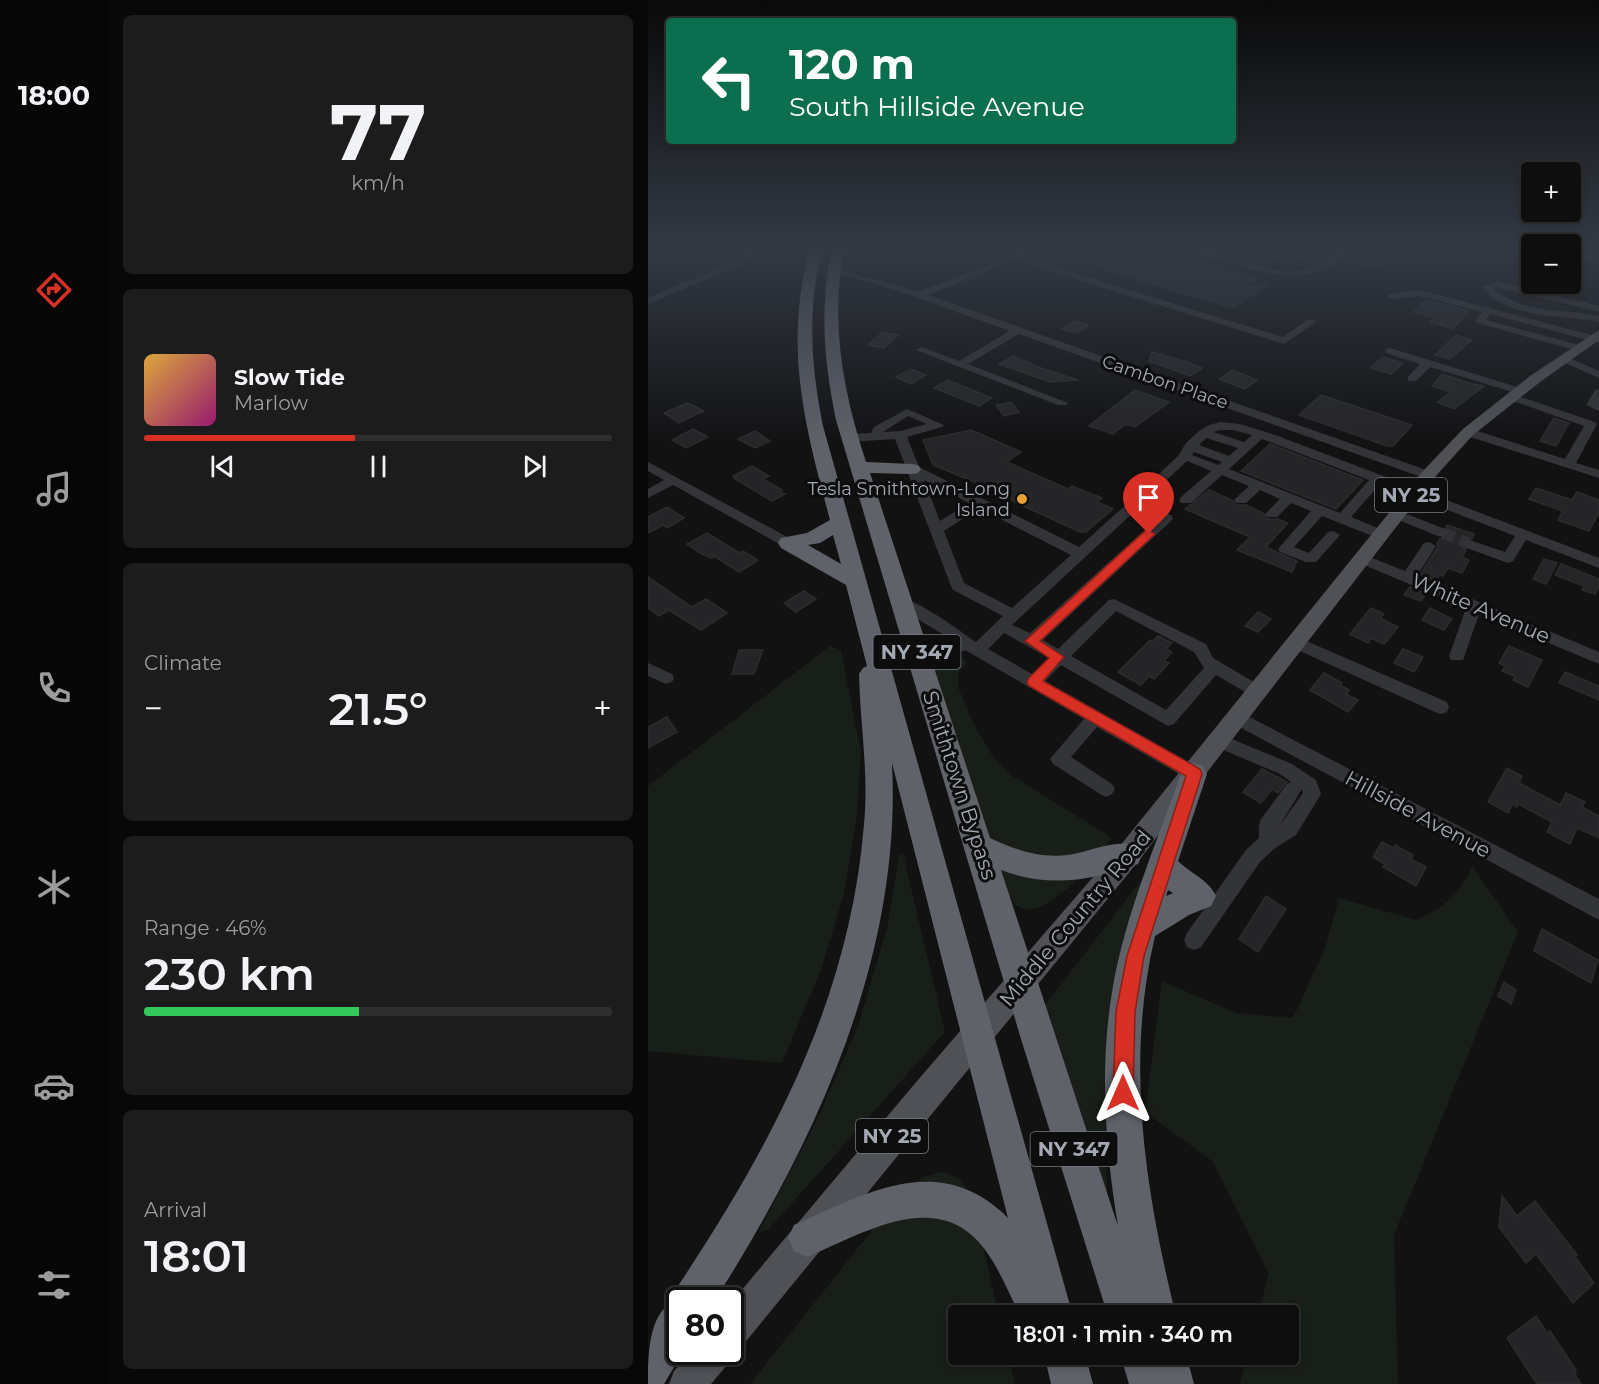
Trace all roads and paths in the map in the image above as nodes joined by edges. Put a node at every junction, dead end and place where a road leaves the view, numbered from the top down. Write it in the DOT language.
graph roads {
  1 [pos="804,314"];
  2 [pos="830,314"];
  3 [pos="972,314"];
  4 [pos="1195,314"];
  5 [pos="1486,314"];
  6 [pos="1497,314"];
  7 [pos="1552,314"];
  8 [pos="1599,319"];
  9 [pos="1312,321"];
  10 [pos="1018,330"];
  11 [pos="1592,340"];
  12 [pos="921,350"];
  13 [pos="1390,351"];
  14 [pos="1565,359"];
  15 [pos="1428,362"];
  16 [pos="959,365"];
  17 [pos="1599,375"];
  18 [pos="1412,379"];
  19 [pos="1599,392"];
  20 [pos="1516,394"];
  21 [pos="1062,403"];
  22 [pos="1599,408"];
  23 [pos="1468,432"];
  24 [pos="1204,433"];
  25 [pos="876,435"];
  26 [pos="900,435"];
  27 [pos="1260,435"];
  28 [pos="849,438"];
  29 [pos="1246,447"];
  30 [pos="1188,451"];
  31 [pos="1231,460"];
  32 [pos="1569,464"];
  33 [pos="648,466"];
  34 [pos="858,467"];
  35 [pos="912,469"];
  36 [pos="1220,470"];
  37 [pos="1599,474"];
  38 [pos="1428,475"];
  39 [pos="1377,478"];
  40 [pos="673,480"];
  41 [pos="1258,485"];
  42 [pos="1151,487"];
  43 [pos="950,488"];
  44 [pos="866,491"];
  45 [pos="1413,493"];
  46 [pos="648,494"];
  47 [pos="1289,498"];
  48 [pos="1186,500"];
  49 [pos="1241,500"];
  50 [pos="979,502"];
  51 [pos="926,504"];
  52 [pos="1320,510"];
  53 [pos="1272,514"];
  54 [pos="1396,514"];
  55 [pos="1342,519"];
  56 [pos="839,523"];
  57 [pos="936,530"];
  58 [pos="1443,533"];
  59 [pos="1380,534"];
  60 [pos="1523,534"];
  61 [pos="1333,535"];
  62 [pos="788,543"];
  63 [pos="1429,546"];
  64 [pos="1475,546"];
  65 [pos="1081,554"];
  66 [pos="1362,559"];
  67 [pos="1599,563"];
  68 [pos="1408,578"];
  69 [pos="855,581"];
  70 [pos="901,602"];
  71 [pos="1474,606"];
  72 [pos="1013,615"];
  73 [pos="1002,626"];
  74 [pos="870,639"];
  75 [pos="1032,641"];
  76 [pos="1297,643"];
  77 [pos="974,648"];
  78 [pos="1457,656"];
  79 [pos="1058,657"];
  80 [pos="1599,658"];
  81 [pos="921,663"];
  82 [pos="1214,667"];
  83 [pos="648,669"];
  84 [pos="666,678"];
  85 [pos="1034,682"];
  86 [pos="1258,692"];
  87 [pos="1441,707"];
  88 [pos="1096,717"];
  89 [pos="1238,718"];
  90 [pos="1220,741"];
  91 [pos="1194,774"];
  92 [pos="1106,789"];
  93 [pos="1293,789"];
  94 [pos="1269,841"];
  95 [pos="979,846"];
  96 [pos="1128,855"];
  97 [pos="1164,866"];
  98 [pos="1213,896"];
  99 [pos="1599,910"];
  100 [pos="1143,927"];
  101 [pos="1194,940"];
  102 [pos="1021,983"];
  103 [pos="977,1034"];
  104 [pos="807,1238"];
  105 [pos="700,1287"];
  106 [pos="1035,1305"];
  107 [pos="1050,1305"];
  108 [pos="1124,1305"];
  109 [pos="1154,1305"];
  110 [pos="744,1315"];
  111 [pos="666,1343"];
  112 [pos="703,1365"];
  113 [pos="1144,1365"];
  114 [pos="1169,1365"];
  115 [pos="648,1372"];
  116 [pos="687,1384"];
  117 [pos="1150,1384"];
  118 [pos="1173,1384"];
  1 -- 56 [label="highway, Smithtown Bypass / NY 347"];
  2 -- 28 [label="highway, Smithtown Bypass / NY 347"];
  3 -- 10 [label="street, Cambon Place"];
  4 -- 9 [label="street"];
  5 -- 11 [label="street"];
  6 -- 11 [label="street"];
  7 -- 8 [label="street"];
  10 -- 16 [label="street"];
  10 -- 38 [label="street, Cambon Place"];
  11 -- 14 [label="main road, Middle Country Road / NY 25"];
  12 -- 16 [label="street"];
  13 -- 15 [label="street"];
  14 -- 17 [label="street"];
  14 -- 20 [label="main road, Middle Country Road / NY 25"];
  15 -- 18 [label="street"];
  15 -- 20 [label="street"];
  16 -- 21 [label="street"];
  19 -- 22 [label="street"];
  20 -- 23 [label="main road, Middle Country Road / NY 25"];
  20 -- 32 [label="street"];
  23 -- 32 [label="street"];
  23 -- 38 [label="main road, Middle Country Road / NY 25"];
  24 -- 27 [label="street"];
  24 -- 29 [label="street"];
  24 -- 30 [label="street"];
  25 -- 26 [label="street"];
  25 -- 26 [label="street"];
  25 -- 28 [label="street"];
  26 -- 35 [label="street"];
  27 -- 29 [label="street"];
  27 -- 39 [label="street"];
  28 -- 34 [label="highway, Smithtown Bypass / NY 347"];
  29 -- 31 [label="street"];
  30 -- 31 [label="street"];
  30 -- 36 [label="street"];
  30 -- 42 [label="street"];
  31 -- 36 [label="street"];
  32 -- 37 [label="street"];
  33 -- 40 [label="street"];
  34 -- 35 [label="highway"];
  34 -- 44 [label="highway, Smithtown Bypass / NY 347"];
  35 -- 43 [label="street"];
  35 -- 44 [label="highway"];
  35 -- 51 [label="street"];
  36 -- 41 [label="street"];
  36 -- 48 [label="street"];
  38 -- 45 [label="main road, Middle Country Road / NY 25"];
  39 -- 45 [label="street"];
  39 -- 55 [label="street"];
  40 -- 46 [label="street"];
  40 -- 62 [label="street"];
  41 -- 47 [label="street"];
  41 -- 49 [label="street"];
  43 -- 50 [label="street"];
  43 -- 51 [label="street"];
  44 -- 70 [label="highway, Smithtown Bypass / NY 347"];
  45 -- 54 [label="main road, Middle Country Road / NY 25"];
  45 -- 60 [label="street"];
  47 -- 52 [label="street"];
  47 -- 53 [label="street"];
  50 -- 57 [label="street"];
  50 -- 65 [label="street"];
  51 -- 57 [label="street"];
  52 -- 55 [label="street"];
  52 -- 61 [label="street"];
  54 -- 58 [label="street"];
  54 -- 59 [label="main road, Middle Country Road / NY 25"];
  55 -- 59 [label="street"];
  56 -- 62 [label="highway"];
  56 -- 69 [label="highway, Smithtown Bypass / NY 347"];
  57 -- 72 [label="street"];
  59 -- 66 [label="main road, Middle Country Road / NY 25"];
  60 -- 64 [label="street"];
  60 -- 67 [label="street"];
  62 -- 69 [label="highway"];
  63 -- 68 [label="street"];
  65 -- 72 [label="street"];
  65 -- 75 [label="street"];
  66 -- 68 [label="street, White Avenue"];
  66 -- 76 [label="main road, Middle Country Road / NY 25"];
  68 -- 71 [label="street, White Avenue"];
  69 -- 74 [label="highway, Smithtown Bypass / NY 347"];
  70 -- 77 [label="street"];
  70 -- 81 [label="highway, Smithtown Bypass / NY 347"];
  71 -- 78 [label="street"];
  71 -- 80 [label="street, White Avenue"];
  72 -- 73 [label="street"];
  73 -- 75 [label="street"];
  73 -- 77 [label="street"];
  74 -- 103 [label="highway, Smithtown Bypass / NY 347"];
  74 -- 105 [label="highway"];
  75 -- 79 [label="street"];
  76 -- 86 [label="main road, Middle Country Road / NY 25"];
  76 -- 87 [label="street"];
  77 -- 81 [label="street"];
  77 -- 85 [label="street"];
  79 -- 82 [label="street"];
  79 -- 82 [label="street"];
  79 -- 85 [label="street"];
  81 -- 95 [label="highway, Smithtown Bypass / NY 347"];
  82 -- 86 [label="street"];
  83 -- 84 [label="street"];
  85 -- 88 [label="street"];
  86 -- 89 [label="main road, Middle Country Road / NY 25"];
  88 -- 91 [label="street"];
  88 -- 92 [label="street"];
  89 -- 90 [label="main road, Middle Country Road / NY 25"];
  89 -- 99 [label="street, Hillside Avenue"];
  90 -- 91 [label="main road, Middle Country Road / NY 25"];
  90 -- 94 [label="street"];
  91 -- 96 [label="main road, Middle Country Road / NY 25"];
  91 -- 97 [label="highway"];
  93 -- 94 [label="street"];
  94 -- 98 [label="street"];
  95 -- 96 [label="highway"];
  95 -- 102 [label="highway, Smithtown Bypass / NY 347"];
  96 -- 102 [label="main road, Middle Country Road / NY 25"];
  97 -- 98 [label="highway"];
  97 -- 100 [label="highway"];
  98 -- 100 [label="highway"];
  98 -- 101 [label="street"];
  100 -- 109 [label="highway"];
  102 -- 103 [label="main road, Middle Country Road / NY 25"];
  102 -- 108 [label="highway, Smithtown Bypass / NY 347"];
  103 -- 104 [label="main road, Middle Country Road / NY 25"];
  103 -- 107 [label="highway, Smithtown Bypass / NY 347"];
  104 -- 106 [label="highway"];
  104 -- 110 [label="main road, Middle Country Road / NY 25"];
  111 -- 115 [label="highway"];
  112 -- 116 [label="main road"];
  113 -- 117 [label="highway"];
  114 -- 118 [label="highway"];
}
